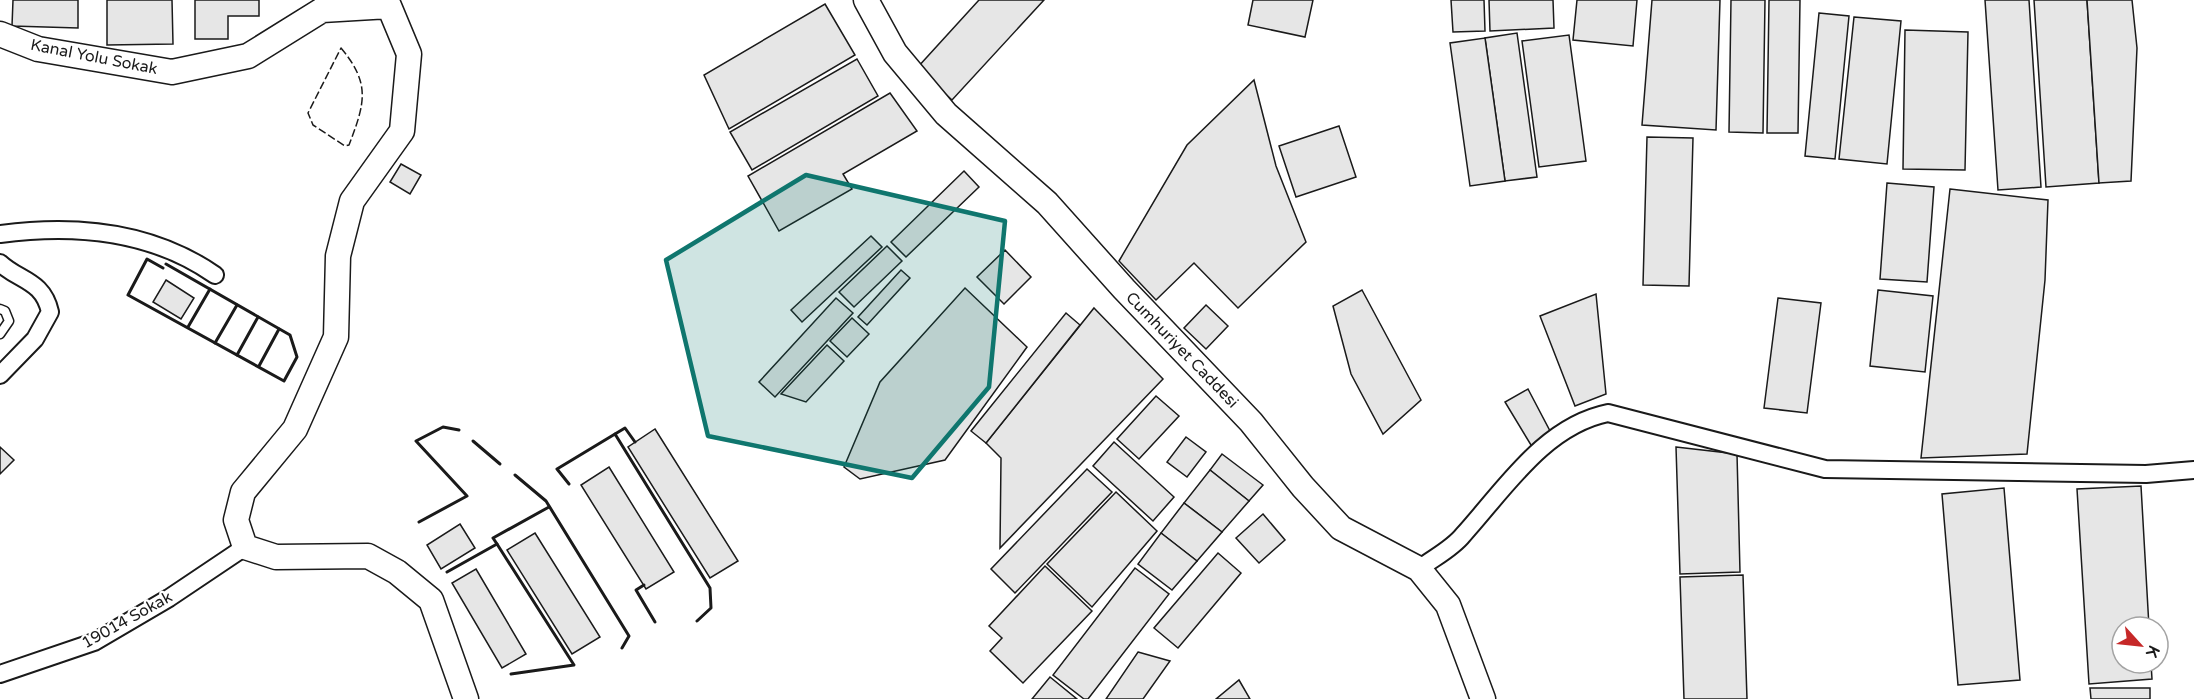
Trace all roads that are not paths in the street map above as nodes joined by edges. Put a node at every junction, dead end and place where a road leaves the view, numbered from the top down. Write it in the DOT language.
graph roads {
  1 [pos="866,0"];
  2 [pos="0,34"];
  3 [pos="0,234"];
  4 [pos="0,263"];
  5 [pos="214,275"];
  6 [pos="0,309"];
  7 [pos="0,334"];
  8 [pos="0,375"];
  9 [pos="2194,470"];
  10 [pos="245,547"];
  11 [pos="1419,569"];
  12 [pos="0,674"];
  13 [pos="466,699"];
  14 [pos="1483,699"];
  1 -- 11 [label="street, Cumhuriyet Caddesi"];
  2 -- 10 [label="street, Kanal Yolu Sokak"];
  3 -- 5 [label="street"];
  4 -- 8 [label="street"];
  6 -- 7 [label="lane"];
  9 -- 11 [label="street"];
  10 -- 12 [label="street, 19014 Sokak"];
  10 -- 13 [label="street"];
  11 -- 14 [label="street, Cumhuriyet Caddesi"];
}
